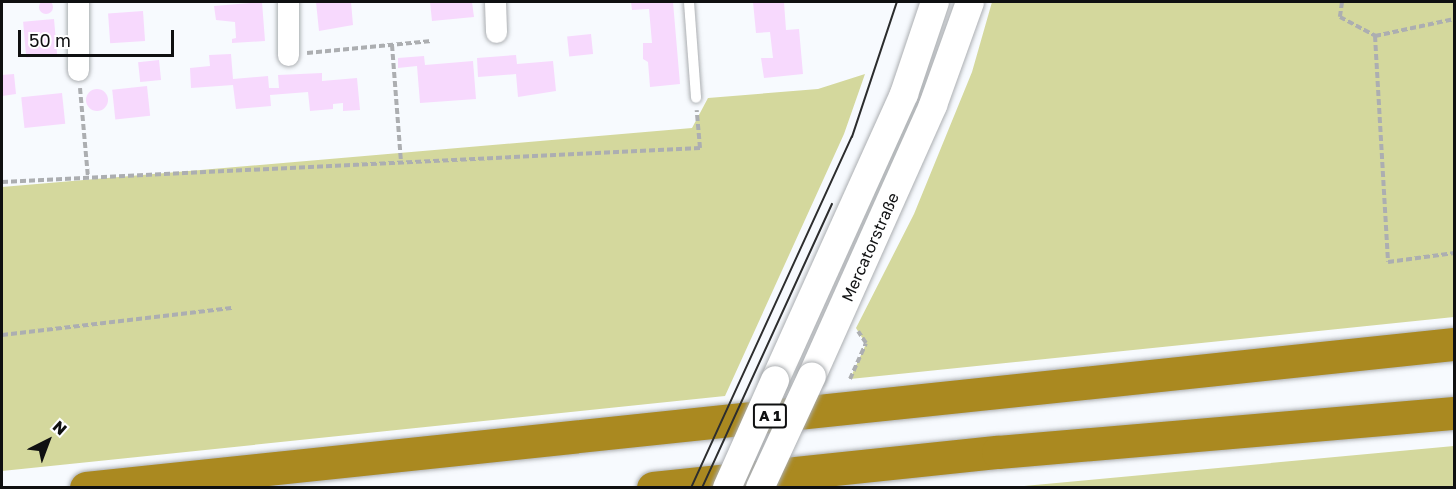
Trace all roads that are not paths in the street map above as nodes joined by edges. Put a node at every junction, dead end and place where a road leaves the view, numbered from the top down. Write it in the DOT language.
graph roads {
  1 [pos="78,2"];
  2 [pos="288,2"];
  3 [pos="495,2"];
  4 [pos="689,2"];
  5 [pos="935,2"];
  6 [pos="970,2"];
  7 [pos="496,32"];
  8 [pos="288,55"];
  9 [pos="78,70"];
  10 [pos="696,98"];
  11 [pos="1455,344"];
  12 [pos="1455,413"];
  13 [pos="86,488"];
  14 [pos="653,488"];
  15 [pos="727,488"];
  16 [pos="760,488"];
  1 -- 9 [label="street"];
  2 -- 8 [label="street"];
  3 -- 7 [label="street"];
  4 -- 10 [label="lane"];
  5 -- 15 [label="main road, Mercatorstraße, bridge"];
  6 -- 16 [label="main road, Mercatorstraße, bridge"];
  11 -- 13 [label="highway, A 1"];
  12 -- 14 [label="highway"];
}
